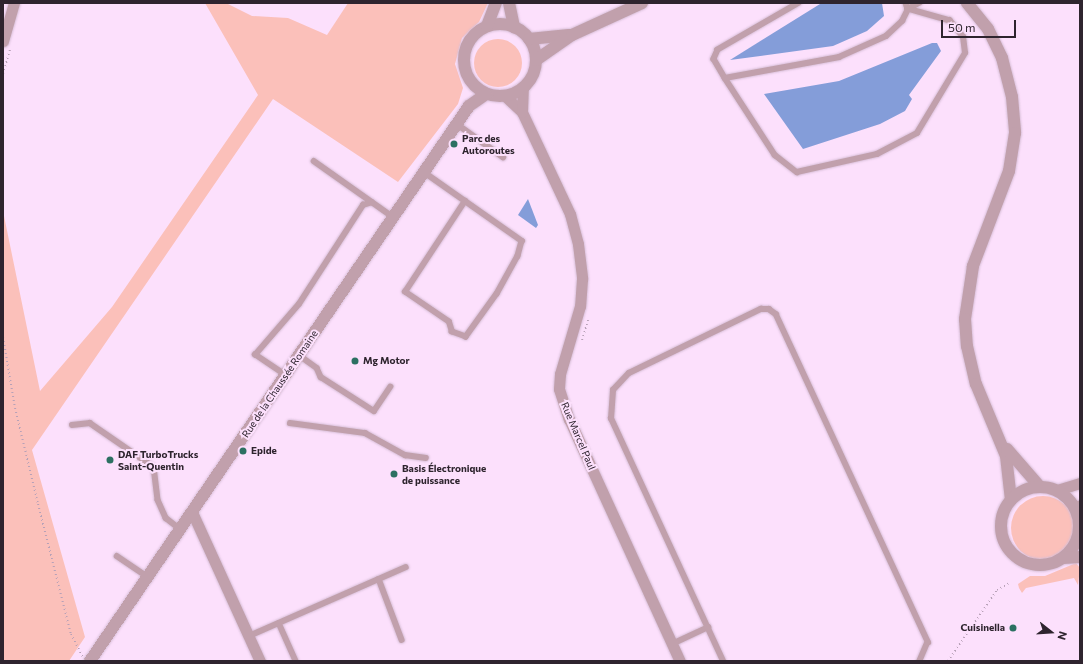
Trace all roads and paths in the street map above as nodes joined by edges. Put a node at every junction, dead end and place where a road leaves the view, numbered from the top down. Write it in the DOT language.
graph roads {
  1 [pos="14,3"];
  2 [pos="496,3"];
  3 [pos="509,3"];
  4 [pos="642,3"];
  5 [pos="799,3"];
  6 [pos="919,3"];
  7 [pos="967,3"];
  8 [pos="907,6"];
  9 [pos="487,26"];
  10 [pos="514,27"];
  11 [pos="572,35"];
  12 [pos="529,39"];
  13 [pos="3,41"];
  14 [pos="536,60"];
  15 [pos="725,78"];
  16 [pos="470,81"];
  17 [pos="523,87"];
  18 [pos="486,94"];
  19 [pos="505,96"];
  20 [pos="469,106"];
  21 [pos="522,112"];
  22 [pos="457,124"];
  23 [pos="503,157"];
  24 [pos="314,161"];
  25 [pos="424,172"];
  26 [pos="465,201"];
  27 [pos="372,202"];
  28 [pos="394,217"];
  29 [pos="589,316"];
  30 [pos="3,337"];
  31 [pos="579,347"];
  32 [pos="300,355"];
  33 [pos="286,375"];
  34 [pos="390,387"];
  35 [pos="290,423"];
  36 [pos="72,425"];
  37 [pos="1002,442"];
  38 [pos="426,458"];
  39 [pos="1080,483"];
  40 [pos="1040,487"];
  41 [pos="1057,490"];
  42 [pos="1011,500"];
  43 [pos="1079,510"];
  44 [pos="192,512"];
  45 [pos="1080,528"];
  46 [pos="181,529"];
  47 [pos="117,556"];
  48 [pos="1080,557"];
  49 [pos="1063,558"];
  50 [pos="406,567"];
  51 [pos="148,577"];
  52 [pos="379,579"];
  53 [pos="1008,584"];
  54 [pos="279,623"];
  55 [pos="708,627"];
  56 [pos="249,636"];
  57 [pos="402,640"];
  58 [pos="672,644"];
  59 [pos="84,661"];
  60 [pos="90,661"];
  61 [pos="260,661"];
  62 [pos="296,661"];
  63 [pos="680,661"];
  64 [pos="723,661"];
  65 [pos="920,661"];
  66 [pos="948,661"];
  1 -- 13 [label="street"];
  2 -- 9 [label="street"];
  3 -- 10 [label="street"];
  4 -- 11 [label="street"];
  5 -- 15 [label="lane"];
  6 -- 8 [label="lane"];
  7 -- 37 [label="street"];
  8 -- 15 [label="lane"];
  8 -- 15 [label="lane"];
  9 -- 10 [label="street"];
  9 -- 16 [label="street"];
  10 -- 12 [label="street"];
  11 -- 12 [label="street"];
  11 -- 14 [label="street"];
  12 -- 14 [label="street"];
  14 -- 17 [label="street"];
  16 -- 18 [label="street"];
  16 -- 20 [label="street"];
  17 -- 19 [label="street"];
  17 -- 21 [label="street, Rue Marcel Paul"];
  18 -- 19 [label="street"];
  18 -- 20 [label="street, Rue de la Chaussée Romaine"];
  19 -- 21 [label="street, Rue Marcel Paul"];
  20 -- 22 [label="street, Rue de la Chaussée Romaine"];
  21 -- 58 [label="street, Rue Marcel Paul"];
  22 -- 23 [label="lane"];
  22 -- 25 [label="street, Rue de la Chaussée Romaine"];
  24 -- 27 [label="lane"];
  25 -- 26 [label="lane"];
  25 -- 28 [label="street, Rue de la Chaussée Romaine"];
  26 -- 26 [label="lane"];
  27 -- 28 [label="lane"];
  27 -- 33 [label="lane"];
  28 -- 32 [label="street, Rue de la Chaussée Romaine"];
  29 -- 31 [label="path"];
  30 -- 59 [label="path"];
  32 -- 33 [label="street, Rue de la Chaussée Romaine"];
  32 -- 34 [label="lane"];
  33 -- 44 [label="street, Rue de la Chaussée Romaine"];
  35 -- 38 [label="lane"];
  36 -- 46 [label="lane"];
  37 -- 40 [label="street"];
  37 -- 42 [label="street"];
  39 -- 41 [label="street"];
  40 -- 41 [label="street"];
  40 -- 42 [label="street"];
  41 -- 43 [label="street"];
  42 -- 49 [label="street"];
  43 -- 45 [label="street"];
  44 -- 46 [label="street, Rue de la Chaussée Romaine"];
  44 -- 56 [label="street"];
  45 -- 49 [label="street"];
  46 -- 51 [label="street, Rue de la Chaussée Romaine"];
  47 -- 51 [label="lane"];
  48 -- 49 [label="street"];
  50 -- 52 [label="lane"];
  51 -- 60 [label="street, Rue de la Chaussée Romaine"];
  52 -- 54 [label="lane"];
  52 -- 57 [label="lane"];
  53 -- 66 [label="path"];
  54 -- 56 [label="lane"];
  54 -- 62 [label="lane"];
  55 -- 58 [label="lane"];
  55 -- 64 [label="lane"];
  55 -- 65 [label="lane"];
  56 -- 61 [label="street"];
  58 -- 63 [label="street, Rue Marcel Paul"];
}
